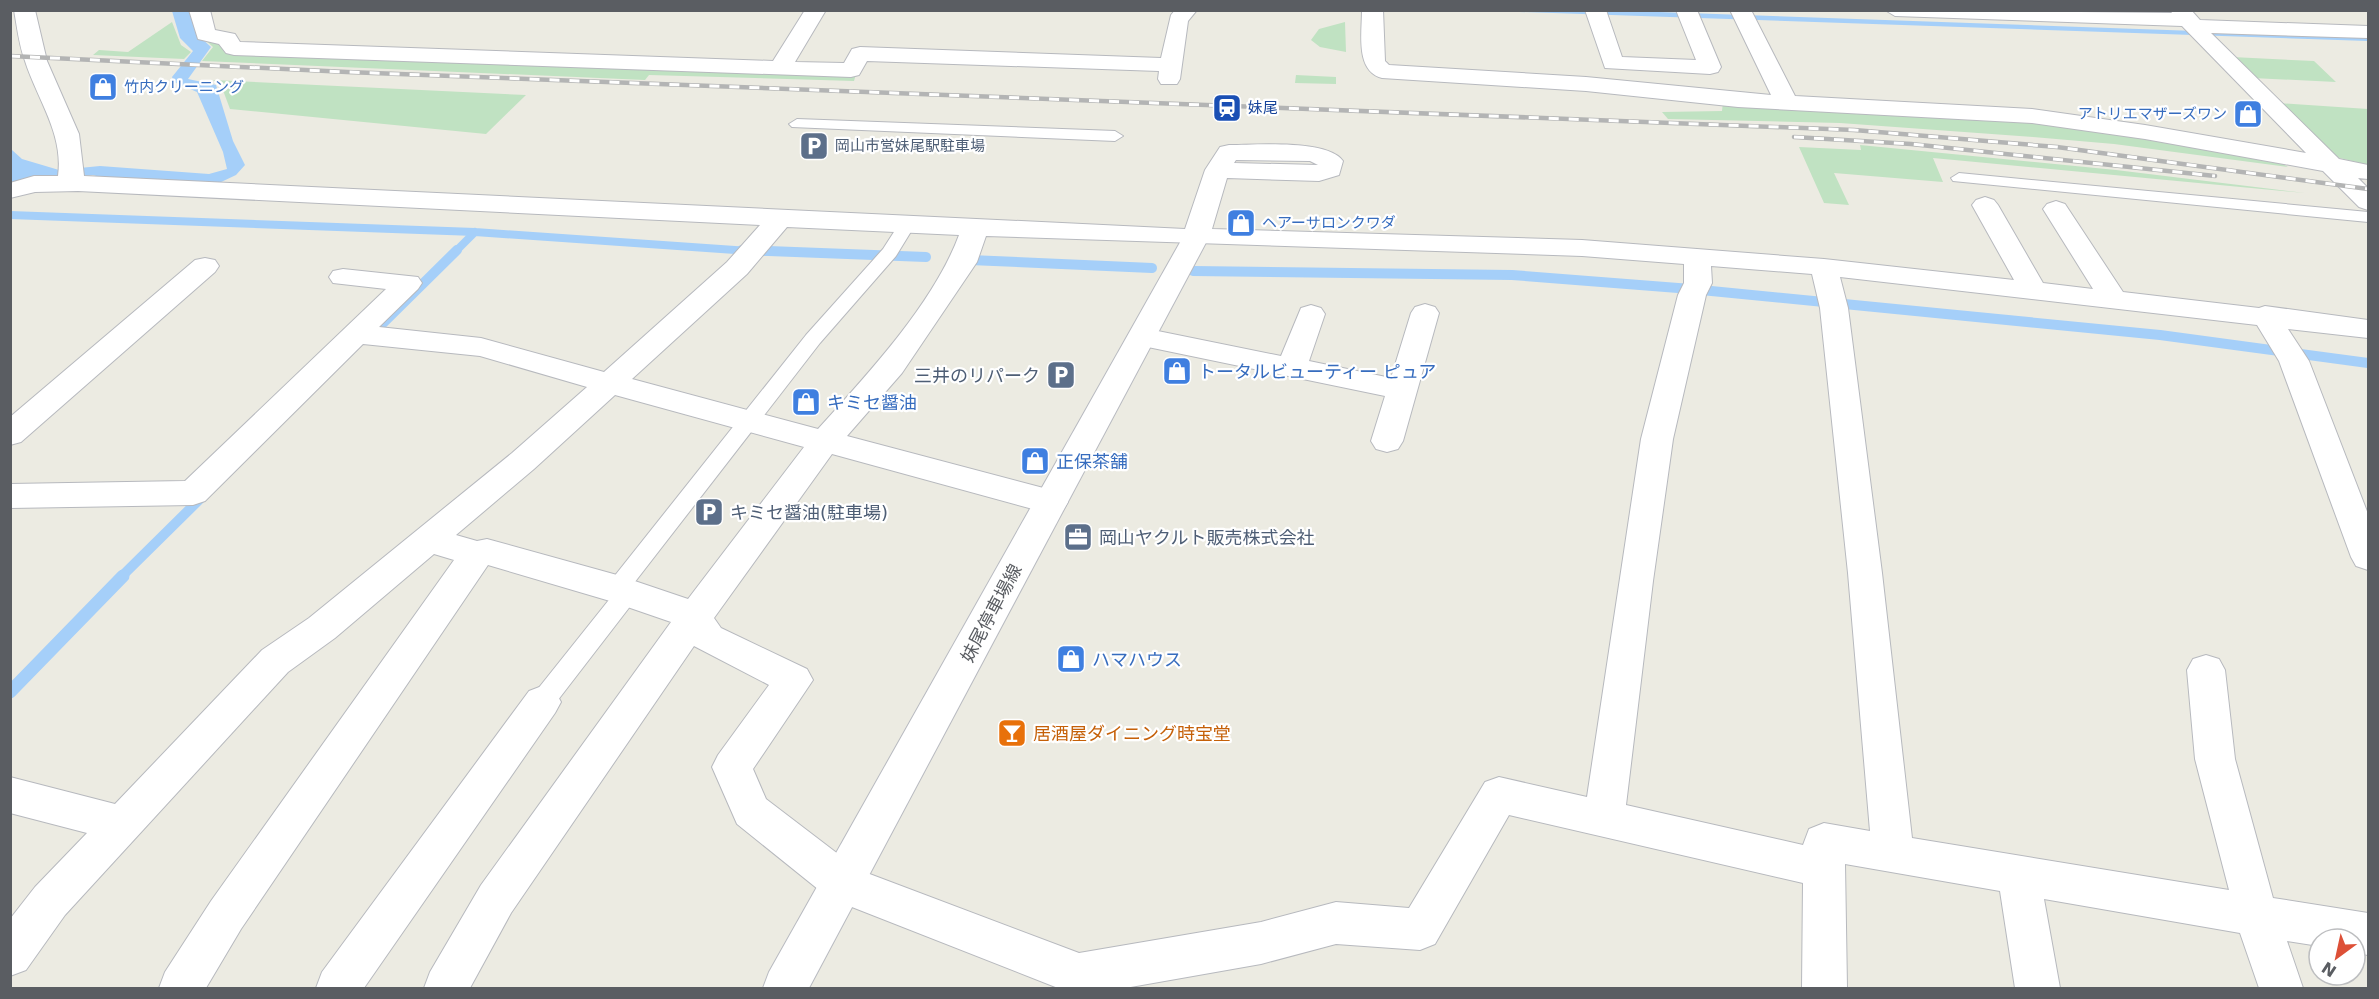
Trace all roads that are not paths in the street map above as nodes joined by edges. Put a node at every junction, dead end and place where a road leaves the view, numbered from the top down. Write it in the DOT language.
graph roads {
  1 [pos="24,10"];
  2 [pos="200,10"];
  3 [pos="816,10"];
  4 [pos="1187,10"];
  5 [pos="1372,10"];
  6 [pos="1895,10"];
  7 [pos="1596,14"];
  8 [pos="1688,14"];
  9 [pos="2056,14"];
  10 [pos="1743,15"];
  11 [pos="2193,25"];
  12 [pos="2368,32"];
  13 [pos="780,68"];
  14 [pos="1787,103"];
  15 [pos="797,124"];
  16 [pos="1115,136"];
  17 [pos="1217,170"];
  18 [pos="74,175"];
  19 [pos="1959,178"];
  20 [pos="2358,189"];
  21 [pos="10,190"];
  22 [pos="1985,205"];
  23 [pos="2056,209"];
  24 [pos="781,218"];
  25 [pos="908,225"];
  26 [pos="976,226"];
  27 [pos="1196,237"];
  28 [pos="1697,257"];
  29 [pos="205,266"];
  30 [pos="1824,267"];
  31 [pos="343,277"];
  32 [pos="2033,290"];
  33 [pos="2113,299"];
  34 [pos="1425,313"];
  35 [pos="1311,314"];
  36 [pos="2265,315"];
  37 [pos="2368,329"];
  38 [pos="367,335"];
  39 [pos="1143,337"];
  40 [pos="1292,367"];
  41 [pos="607,383"];
  42 [pos="1402,390"];
  43 [pos="750,421"];
  44 [pos="10,434"];
  45 [pos="825,441"];
  46 [pos="1387,441"];
  47 [pos="10,496"];
  48 [pos="1051,502"];
  49 [pos="427,539"];
  50 [pos="477,554"];
  51 [pos="2368,557"];
  52 [pos="622,591"];
  53 [pos="695,616"];
  54 [pos="2206,670"];
  55 [pos="542,702"];
  56 [pos="10,795"];
  57 [pos="1604,819"];
  58 [pos="122,824"];
  59 [pos="1893,855"];
  60 [pos="1822,868"];
  61 [pos="2019,876"];
  62 [pos="844,884"];
  63 [pos="2257,917"];
  64 [pos="2368,934"];
  65 [pos="10,955"];
  66 [pos="181,988"];
  67 [pos="338,988"];
  68 [pos="446,988"];
  69 [pos="785,988"];
  70 [pos="1824,988"];
  71 [pos="2037,988"];
  72 [pos="2281,988"];
  1 -- 18 [label="street"];
  2 -- 13 [label="street"];
  3 -- 13 [label="street"];
  4 -- 13 [label="street"];
  5 -- 14 [label="street"];
  6 -- 9 [label="street"];
  7 -- 8 [label="street"];
  9 -- 11 [label="street"];
  10 -- 14 [label="street"];
  11 -- 12 [label="street"];
  11 -- 20 [label="street"];
  14 -- 20 [label="street"];
  15 -- 16 [label="lane"];
  17 -- 27 [label="street, 妹尾停車場線"];
  18 -- 21 [label="street"];
  18 -- 24 [label="street"];
  19 -- 20 [label="lane"];
  22 -- 32 [label="street"];
  23 -- 33 [label="street"];
  24 -- 25 [label="street"];
  24 -- 41 [label="street"];
  25 -- 26 [label="street"];
  25 -- 43 [label="lane"];
  26 -- 27 [label="street"];
  26 -- 45 [label="street"];
  27 -- 28 [label="street"];
  27 -- 39 [label="street, 妹尾停車場線"];
  28 -- 30 [label="street"];
  28 -- 57 [label="street"];
  29 -- 44 [label="street"];
  30 -- 32 [label="street"];
  30 -- 59 [label="street"];
  31 -- 38 [label="street"];
  32 -- 33 [label="street"];
  33 -- 36 [label="street"];
  34 -- 42 [label="street"];
  35 -- 40 [label="street"];
  36 -- 37 [label="street"];
  36 -- 51 [label="street"];
  38 -- 41 [label="street"];
  38 -- 47 [label="street"];
  39 -- 40 [label="street"];
  39 -- 48 [label="street, 妹尾停車場線"];
  40 -- 42 [label="street"];
  41 -- 43 [label="street"];
  41 -- 49 [label="street"];
  42 -- 46 [label="street"];
  43 -- 45 [label="street"];
  43 -- 52 [label="lane"];
  45 -- 48 [label="street"];
  45 -- 53 [label="street"];
  48 -- 62 [label="street, 妹尾停車場線"];
  49 -- 50 [label="street"];
  49 -- 58 [label="street"];
  50 -- 52 [label="street"];
  50 -- 66 [label="street"];
  52 -- 53 [label="street"];
  52 -- 55 [label="lane"];
  53 -- 62 [label="street"];
  53 -- 68 [label="street"];
  54 -- 63 [label="street"];
  55 -- 67 [label="street"];
  56 -- 58 [label="street"];
  57 -- 60 [label="street"];
  57 -- 62 [label="street"];
  58 -- 65 [label="street"];
  59 -- 60 [label="street"];
  59 -- 61 [label="street"];
  60 -- 70 [label="street"];
  61 -- 63 [label="street"];
  61 -- 71 [label="street"];
  62 -- 69 [label="street, 妹尾停車場線"];
  63 -- 64 [label="street"];
  63 -- 72 [label="street"];
}
